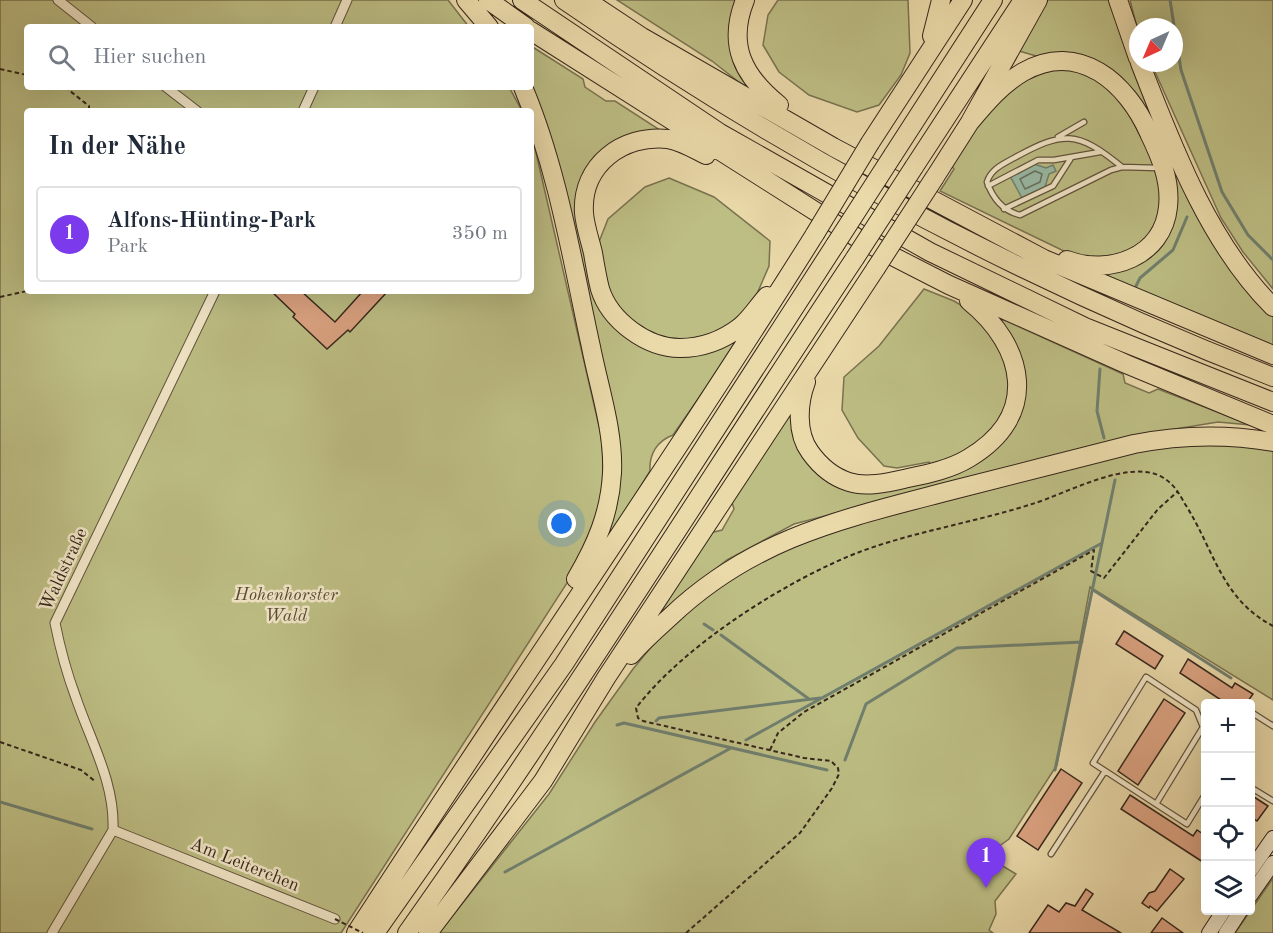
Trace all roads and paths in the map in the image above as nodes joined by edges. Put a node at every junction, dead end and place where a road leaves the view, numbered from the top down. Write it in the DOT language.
graph roads {
  1 [pos="58,0"];
  2 [pos="347,0"];
  3 [pos="466,0"];
  4 [pos="488,0"];
  5 [pos="522,0"];
  6 [pos="564,0"];
  7 [pos="586,0"];
  8 [pos="745,0"];
  9 [pos="941,0"];
  10 [pos="963,0"];
  11 [pos="993,0"];
  12 [pos="1023,0"];
  13 [pos="1038,0"];
  14 [pos="1118,0"];
  15 [pos="88,24"];
  16 [pos="336,24"];
  17 [pos="486,24"];
  18 [pos="522,24"];
  19 [pos="1129,32"];
  20 [pos="534,33"];
  21 [pos="0,69"];
  22 [pos="1144,72"];
  23 [pos="24,74"];
  24 [pos="69,90"];
  25 [pos="170,90"];
  26 [pos="313,90"];
  27 [pos="524,90"];
  28 [pos="896,102"];
  29 [pos="89,108"];
  30 [pos="193,108"];
  31 [pos="304,108"];
  32 [pos="532,108"];
  33 [pos="534,113"];
  34 [pos="970,122"];
  35 [pos="1084,122"];
  36 [pos="1058,137"];
  37 [pos="833,147"];
  38 [pos="1100,152"];
  39 [pos="1071,158"];
  40 [pos="1122,167"];
  41 [pos="1164,168"];
  42 [pos="988,186"];
  43 [pos="777,188"];
  44 [pos="1004,209"];
  45 [pos="983,227"];
  46 [pos="796,264"];
  47 [pos="949,285"];
  48 [pos="24,292"];
  49 [pos="214,294"];
  50 [pos="0,297"];
  51 [pos="1273,308"];
  52 [pos="1273,355"];
  53 [pos="812,367"];
  54 [pos="1273,377"];
  55 [pos="1273,402"];
  56 [pos="1273,424"];
  57 [pos="1273,442"];
  58 [pos="1178,491"];
  59 [pos="1273,626"];
  60 [pos="538,654"];
  61 [pos="1255,715"];
  62 [pos="1201,721"];
  63 [pos="580,724"];
  64 [pos="1273,726"];
  65 [pos="1201,733"];
  66 [pos="0,742"];
  67 [pos="770,750"];
  68 [pos="1104,771"];
  69 [pos="1255,790"];
  70 [pos="110,792"];
  71 [pos="1273,801"];
  72 [pos="1201,802"];
  73 [pos="1156,804"];
  74 [pos="113,830"];
  75 [pos="1273,838"];
  76 [pos="1051,854"];
  77 [pos="1273,863"];
  78 [pos="1255,865"];
  79 [pos="1255,890"];
  80 [pos="1221,915"];
  81 [pos="1238,915"];
  82 [pos="335,919"];
  83 [pos="52,933"];
  84 [pos="356,933"];
  85 [pos="363,933"];
  86 [pos="375,933"];
  87 [pos="407,933"];
  88 [pos="428,933"];
  89 [pos="686,933"];
  90 [pos="1209,933"];
  91 [pos="1226,933"];
  1 -- 15 [label="street"];
  2 -- 16 [label="street"];
  3 -- 17 [label="highway"];
  4 -- 18 [label="highway"];
  5 -- 55 [label="highway"];
  6 -- 54 [label="highway"];
  7 -- 37 [label="highway"];
  8 -- 37 [label="highway"];
  9 -- 28 [label="highway"];
  10 -- 28 [label="highway"];
  11 -- 86 [label="highway, bridge"];
  12 -- 87 [label="highway, bridge"];
  13 -- 34 [label="highway"];
  14 -- 19 [label="highway"];
  20 -- 43 [label="highway"];
  21 -- 23 [label="path"];
  22 -- 51 [label="highway"];
  24 -- 29 [label="path"];
  25 -- 30 [label="street"];
  26 -- 31 [label="street"];
  27 -- 32 [label="highway"];
  28 -- 46 [label="highway, bridge"];
  33 -- 60 [label="highway"];
  34 -- 41 [label="highway"];
  34 -- 53 [label="highway, bridge"];
  35 -- 36 [label="lane"];
  36 -- 38 [label="lane"];
  36 -- 42 [label="lane"];
  37 -- 45 [label="highway"];
  38 -- 39 [label="lane"];
  38 -- 40 [label="lane"];
  39 -- 42 [label="lane"];
  39 -- 44 [label="lane"];
  40 -- 41 [label="lane"];
  40 -- 44 [label="lane"];
  41 -- 45 [label="highway"];
  42 -- 44 [label="lane"];
  43 -- 46 [label="highway"];
  43 -- 47 [label="highway"];
  45 -- 52 [label="highway"];
  46 -- 60 [label="highway"];
  47 -- 53 [label="highway"];
  47 -- 56 [label="highway"];
  48 -- 50 [label="path"];
  49 -- 70 [label="street, Waldstraße"];
  53 -- 63 [label="highway"];
  57 -- 63 [label="highway"];
  58 -- 59 [label="path"];
  58 -- 67 [label="path"];
  58 -- 67 [label="path"];
  60 -- 84 [label="highway"];
  61 -- 64 [label="lane"];
  62 -- 68 [label="lane"];
  63 -- 88 [label="highway"];
  65 -- 73 [label="lane"];
  66 -- 70 [label="path"];
  67 -- 89 [label="path"];
  68 -- 73 [label="lane"];
  68 -- 76 [label="lane"];
  69 -- 71 [label="lane"];
  70 -- 74 [label="street, Waldstraße"];
  72 -- 73 [label="lane"];
  74 -- 82 [label="street, Am Leiterchen"];
  74 -- 83 [label="street"];
  75 -- 78 [label="main road"];
  77 -- 79 [label="main road"];
  80 -- 90 [label="main road"];
  81 -- 91 [label="main road"];
  82 -- 85 [label="path, bridge"];
}
